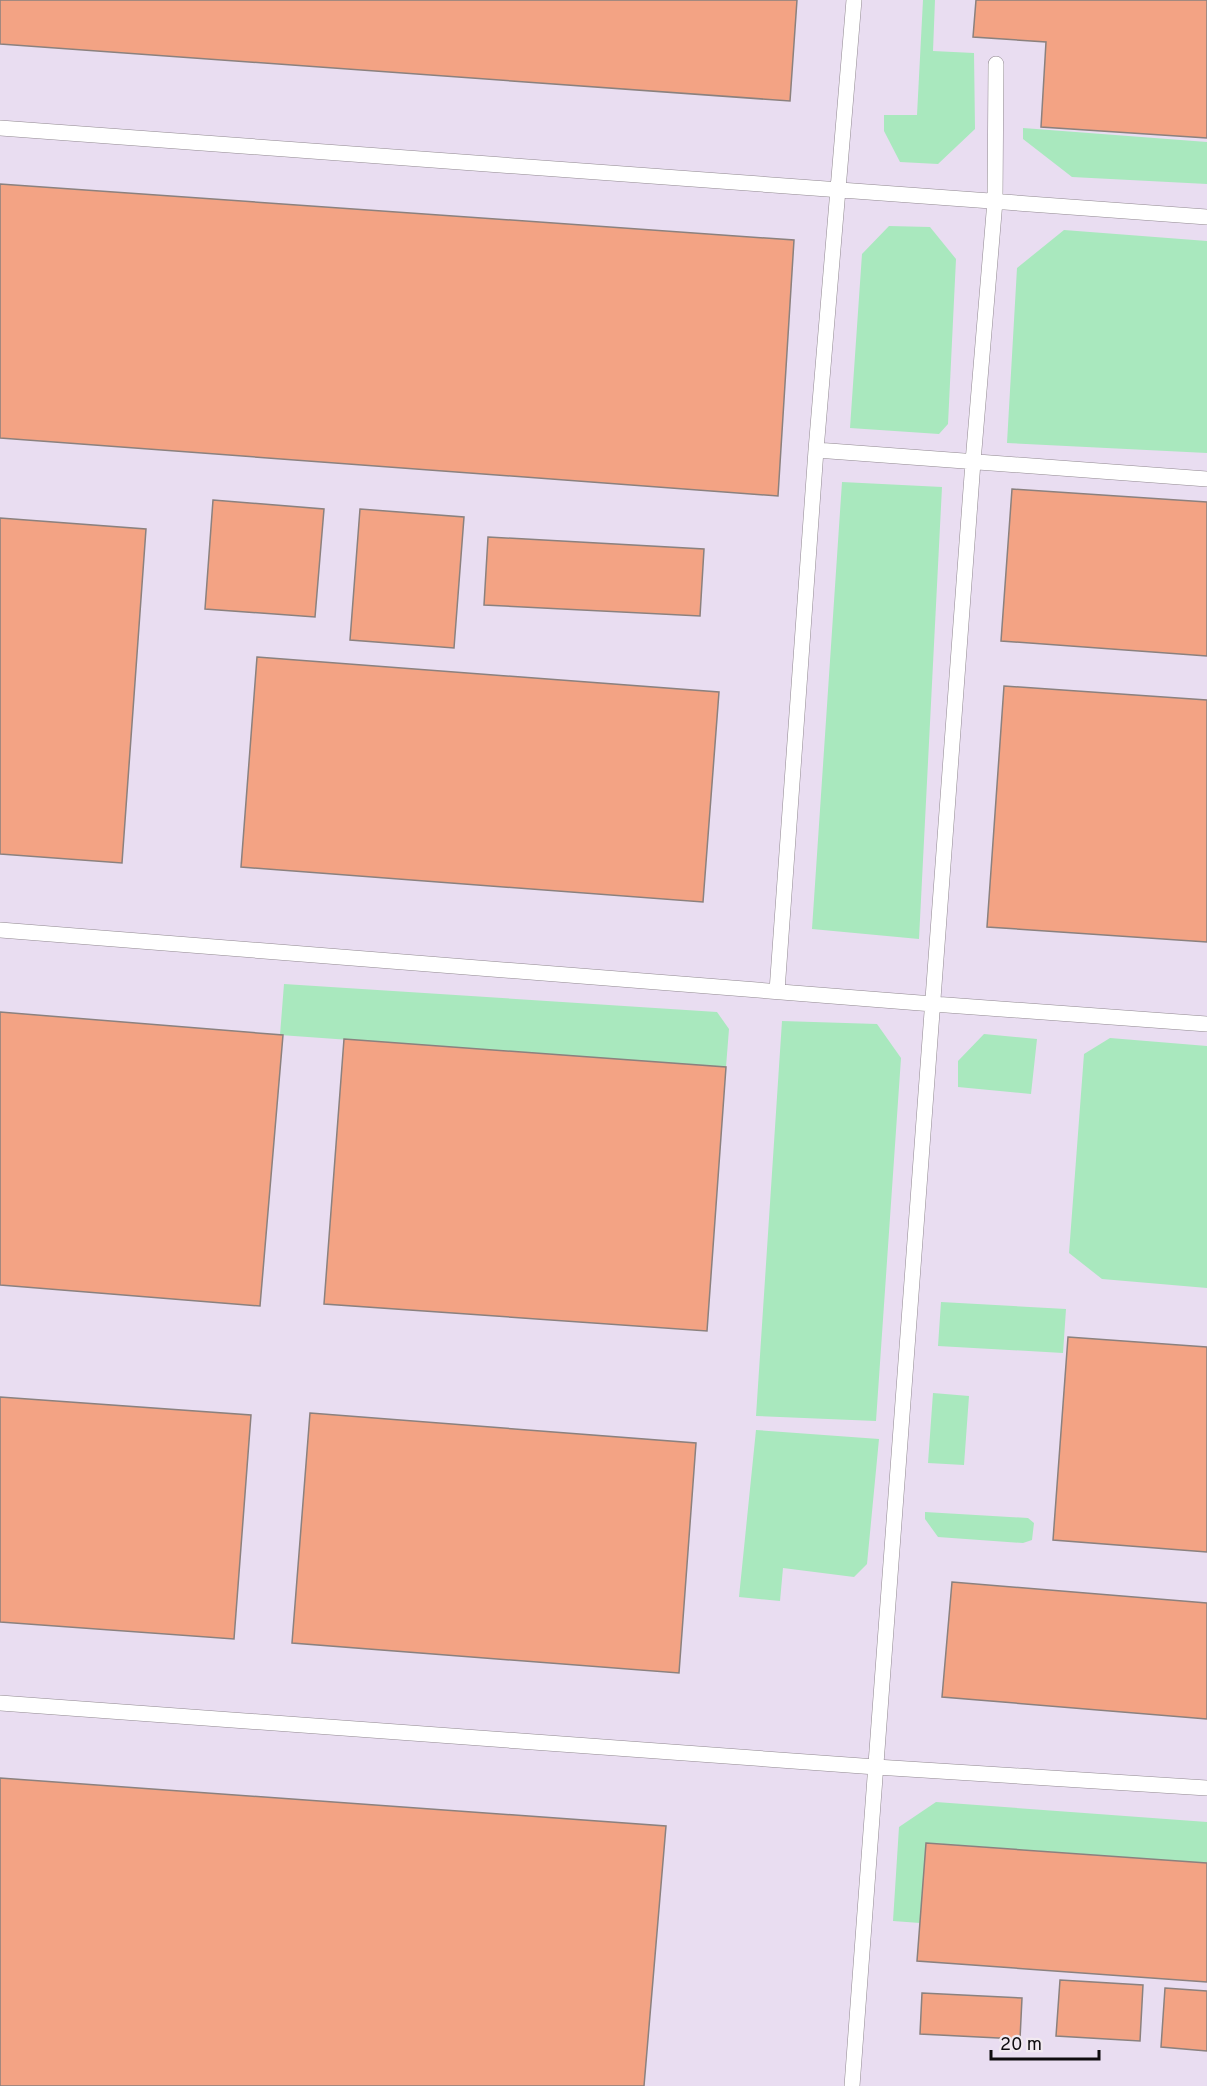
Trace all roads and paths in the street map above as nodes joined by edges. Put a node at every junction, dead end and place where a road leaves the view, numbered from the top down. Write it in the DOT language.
graph roads {
  1 [pos="854,0"];
  2 [pos="996,64"];
  3 [pos="0,128"];
  4 [pos="839,190"];
  5 [pos="995,201"];
  6 [pos="1207,217"];
  7 [pos="816,450"];
  8 [pos="974,462"];
  9 [pos="1207,479"];
  10 [pos="0,930"];
  11 [pos="777,991"];
  12 [pos="933,1004"];
  13 [pos="1207,1024"];
  14 [pos="0,1703"];
  15 [pos="876,1767"];
  16 [pos="1207,1788"];
  17 [pos="852,2086"];
  1 -- 4 [label="lane"];
  2 -- 5 [label="lane"];
  3 -- 4 [label="lane"];
  4 -- 5 [label="lane"];
  4 -- 7 [label="lane"];
  5 -- 6 [label="lane"];
  5 -- 8 [label="lane"];
  7 -- 8 [label="lane"];
  7 -- 11 [label="lane"];
  8 -- 9 [label="lane"];
  8 -- 12 [label="lane"];
  10 -- 11 [label="lane"];
  11 -- 12 [label="lane"];
  12 -- 13 [label="lane"];
  12 -- 15 [label="lane"];
  14 -- 15 [label="lane"];
  15 -- 16 [label="lane"];
  15 -- 17 [label="lane"];
}
